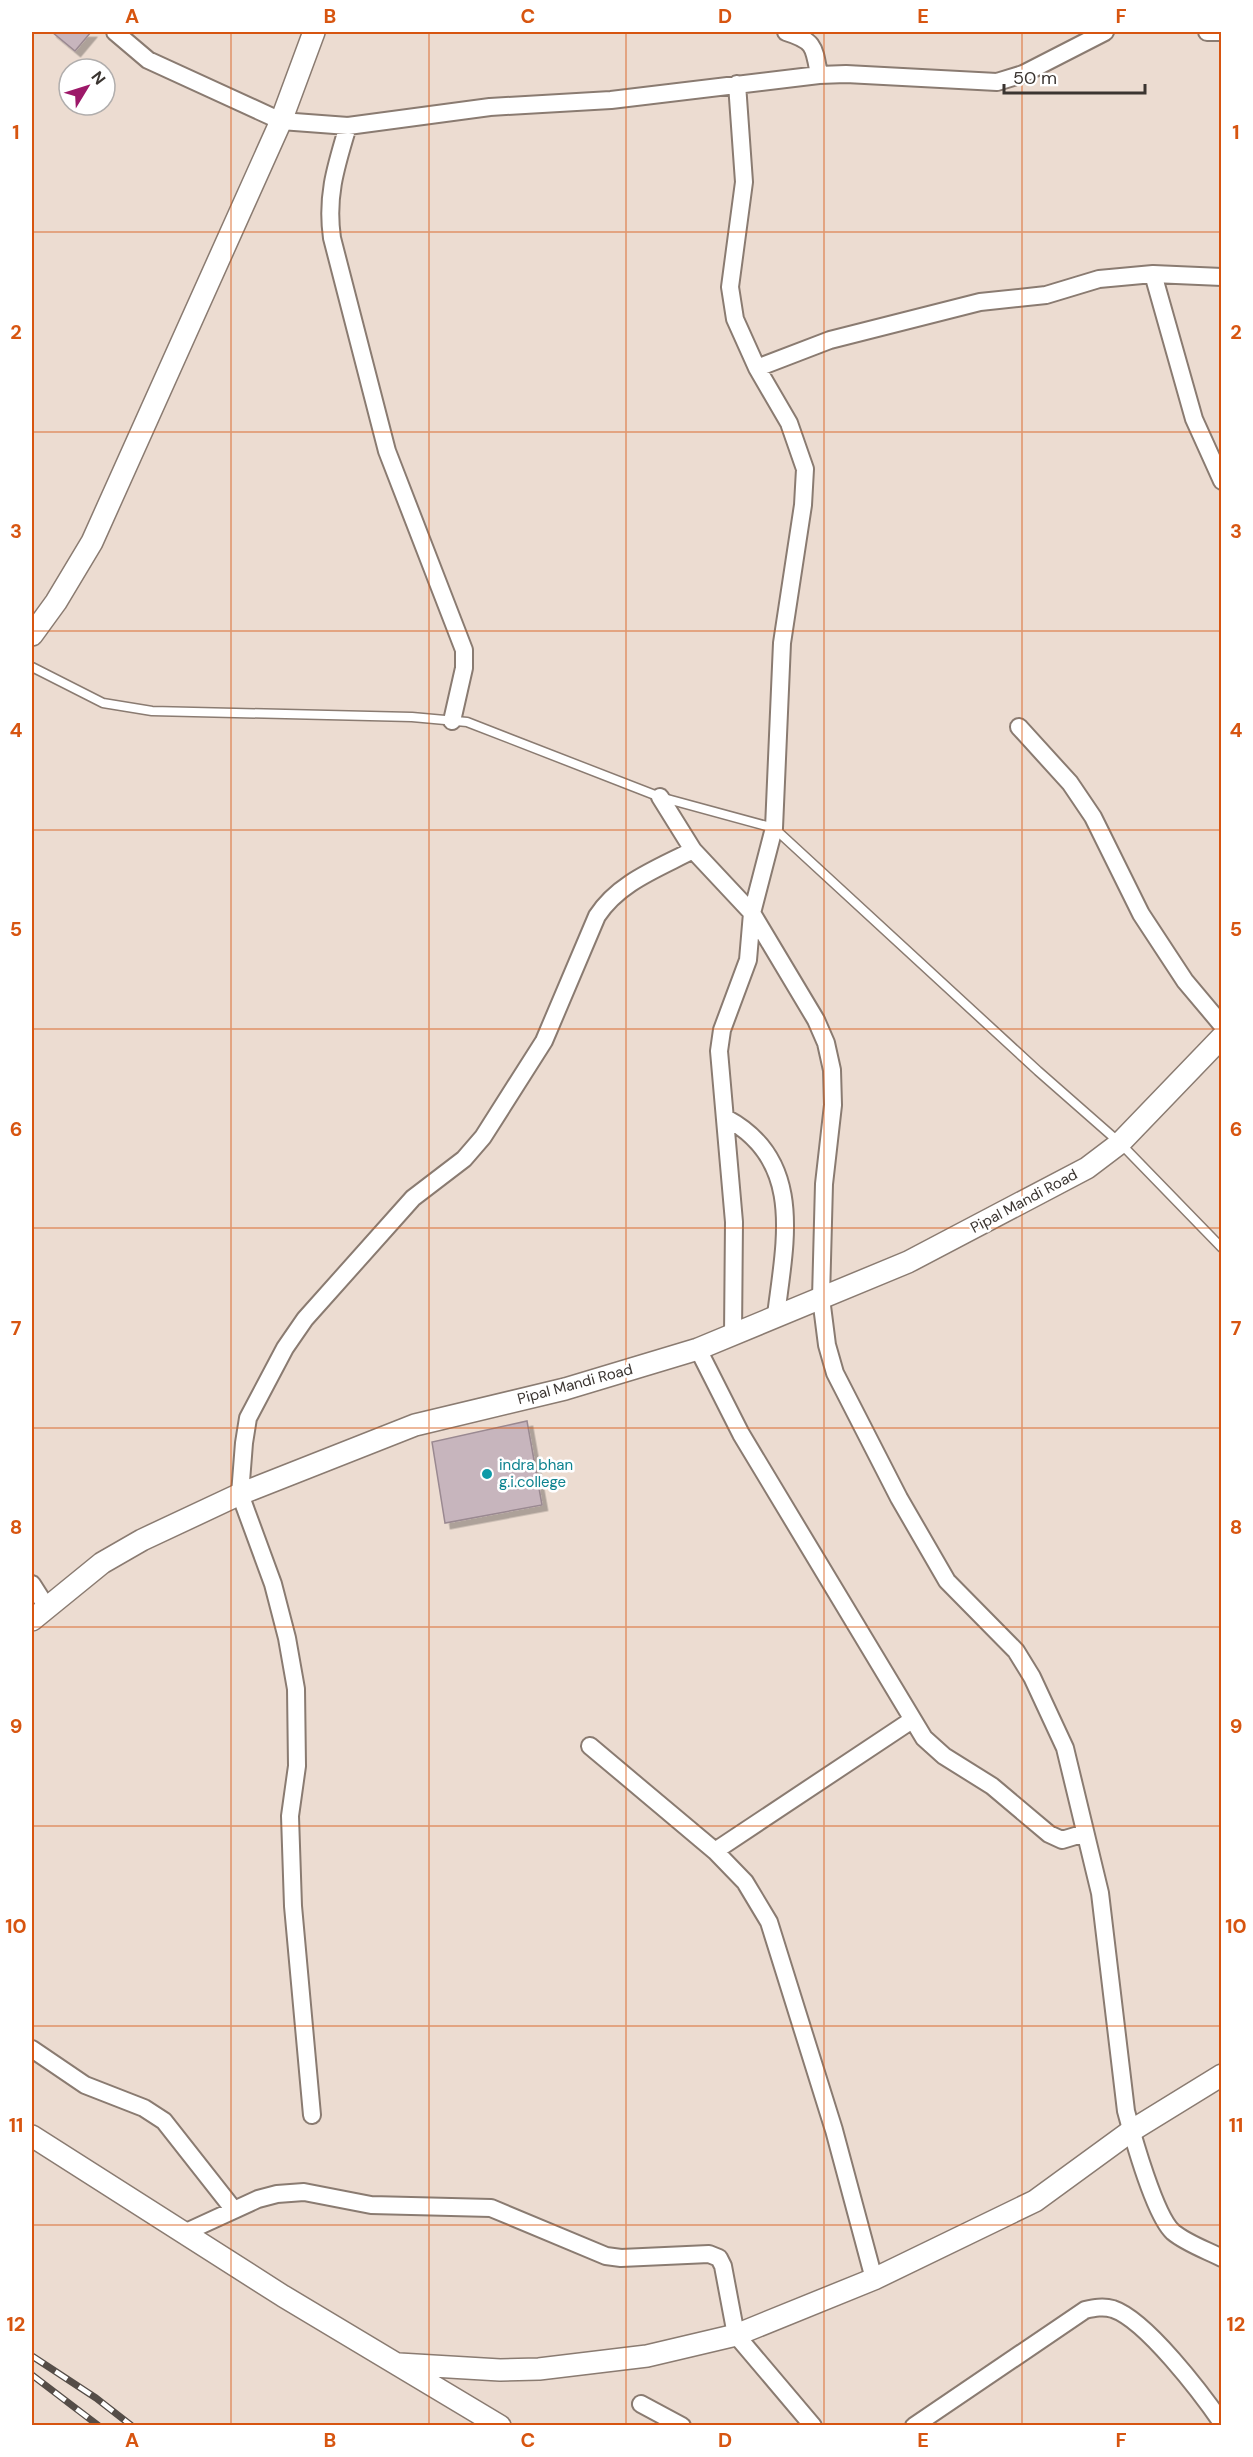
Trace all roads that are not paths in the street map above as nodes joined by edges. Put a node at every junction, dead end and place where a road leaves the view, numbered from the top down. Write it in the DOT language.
graph roads {
  1 [pos="115,32"];
  2 [pos="314,32"];
  3 [pos="786,32"];
  4 [pos="1105,32"];
  5 [pos="1207,32"];
  6 [pos="1221,32"];
  7 [pos="819,75"];
  8 [pos="737,84"];
  9 [pos="281,121"];
  10 [pos="348,126"];
  11 [pos="1153,274"];
  12 [pos="1221,277"];
  13 [pos="757,368"];
  14 [pos="1221,481"];
  15 [pos="32,635"];
  16 [pos="32,668"];
  17 [pos="452,721"];
  18 [pos="1019,727"];
  19 [pos="660,796"];
  20 [pos="774,828"];
  21 [pos="693,850"];
  22 [pos="752,913"];
  23 [pos="1221,1025"];
  24 [pos="1221,1036"];
  25 [pos="726,1118"];
  26 [pos="1120,1143"];
  27 [pos="1221,1248"];
  28 [pos="821,1298"];
  29 [pos="776,1315"];
  30 [pos="733,1335"];
  31 [pos="698,1349"];
  32 [pos="240,1494"];
  33 [pos="32,1584"];
  34 [pos="39,1613"];
  35 [pos="912,1720"];
  36 [pos="590,1746"];
  37 [pos="1085,1833"];
  38 [pos="715,1851"];
  39 [pos="32,2049"];
  40 [pos="1221,2075"];
  41 [pos="312,2115"];
  42 [pos="1131,2131"];
  43 [pos="32,2136"];
  44 [pos="234,2210"];
  45 [pos="184,2233"];
  46 [pos="1221,2258"];
  47 [pos="873,2280"];
  48 [pos="736,2335"];
  49 [pos="399,2364"];
  50 [pos="640,2404"];
  51 [pos="1221,2423"];
  52 [pos="500,2426"];
  53 [pos="682,2426"];
  54 [pos="813,2426"];
  55 [pos="914,2426"];
  1 -- 9 [label="street"];
  2 -- 9 [label="street"];
  3 -- 7 [label="street"];
  4 -- 7 [label="street"];
  5 -- 6 [label="street"];
  7 -- 8 [label="street"];
  8 -- 10 [label="street"];
  8 -- 13 [label="street"];
  9 -- 10 [label="street"];
  9 -- 15 [label="street"];
  10 -- 17 [label="street"];
  11 -- 12 [label="street"];
  11 -- 13 [label="street"];
  11 -- 14 [label="street"];
  13 -- 20 [label="street"];
  16 -- 17 [label="lane"];
  17 -- 19 [label="lane"];
  18 -- 23 [label="street"];
  19 -- 20 [label="lane"];
  19 -- 21 [label="street"];
  20 -- 22 [label="street"];
  20 -- 26 [label="lane"];
  21 -- 22 [label="street"];
  21 -- 32 [label="street"];
  22 -- 25 [label="street"];
  22 -- 28 [label="street"];
  24 -- 26 [label="street, Pipal Mandi Road"];
  25 -- 29 [label="street"];
  25 -- 30 [label="street"];
  26 -- 27 [label="lane"];
  26 -- 28 [label="street, Pipal Mandi Road"];
  28 -- 29 [label="street, Pipal Mandi Road"];
  28 -- 37 [label="street"];
  29 -- 30 [label="street, Pipal Mandi Road"];
  30 -- 31 [label="street, Pipal Mandi Road"];
  31 -- 32 [label="street, Pipal Mandi Road"];
  31 -- 35 [label="street"];
  32 -- 34 [label="street, Pipal Mandi Road"];
  32 -- 41 [label="street"];
  33 -- 34 [label="street"];
  35 -- 37 [label="street"];
  35 -- 38 [label="street"];
  36 -- 38 [label="street"];
  37 -- 42 [label="street"];
  38 -- 47 [label="street"];
  39 -- 44 [label="street"];
  40 -- 42 [label="street"];
  42 -- 46 [label="street"];
  42 -- 47 [label="street"];
  43 -- 45 [label="street"];
  44 -- 45 [label="street"];
  44 -- 48 [label="street"];
  45 -- 49 [label="street"];
  47 -- 48 [label="street"];
  48 -- 49 [label="street"];
  48 -- 54 [label="street"];
  49 -- 52 [label="street"];
  50 -- 53 [label="street"];
  51 -- 55 [label="street"];
}
